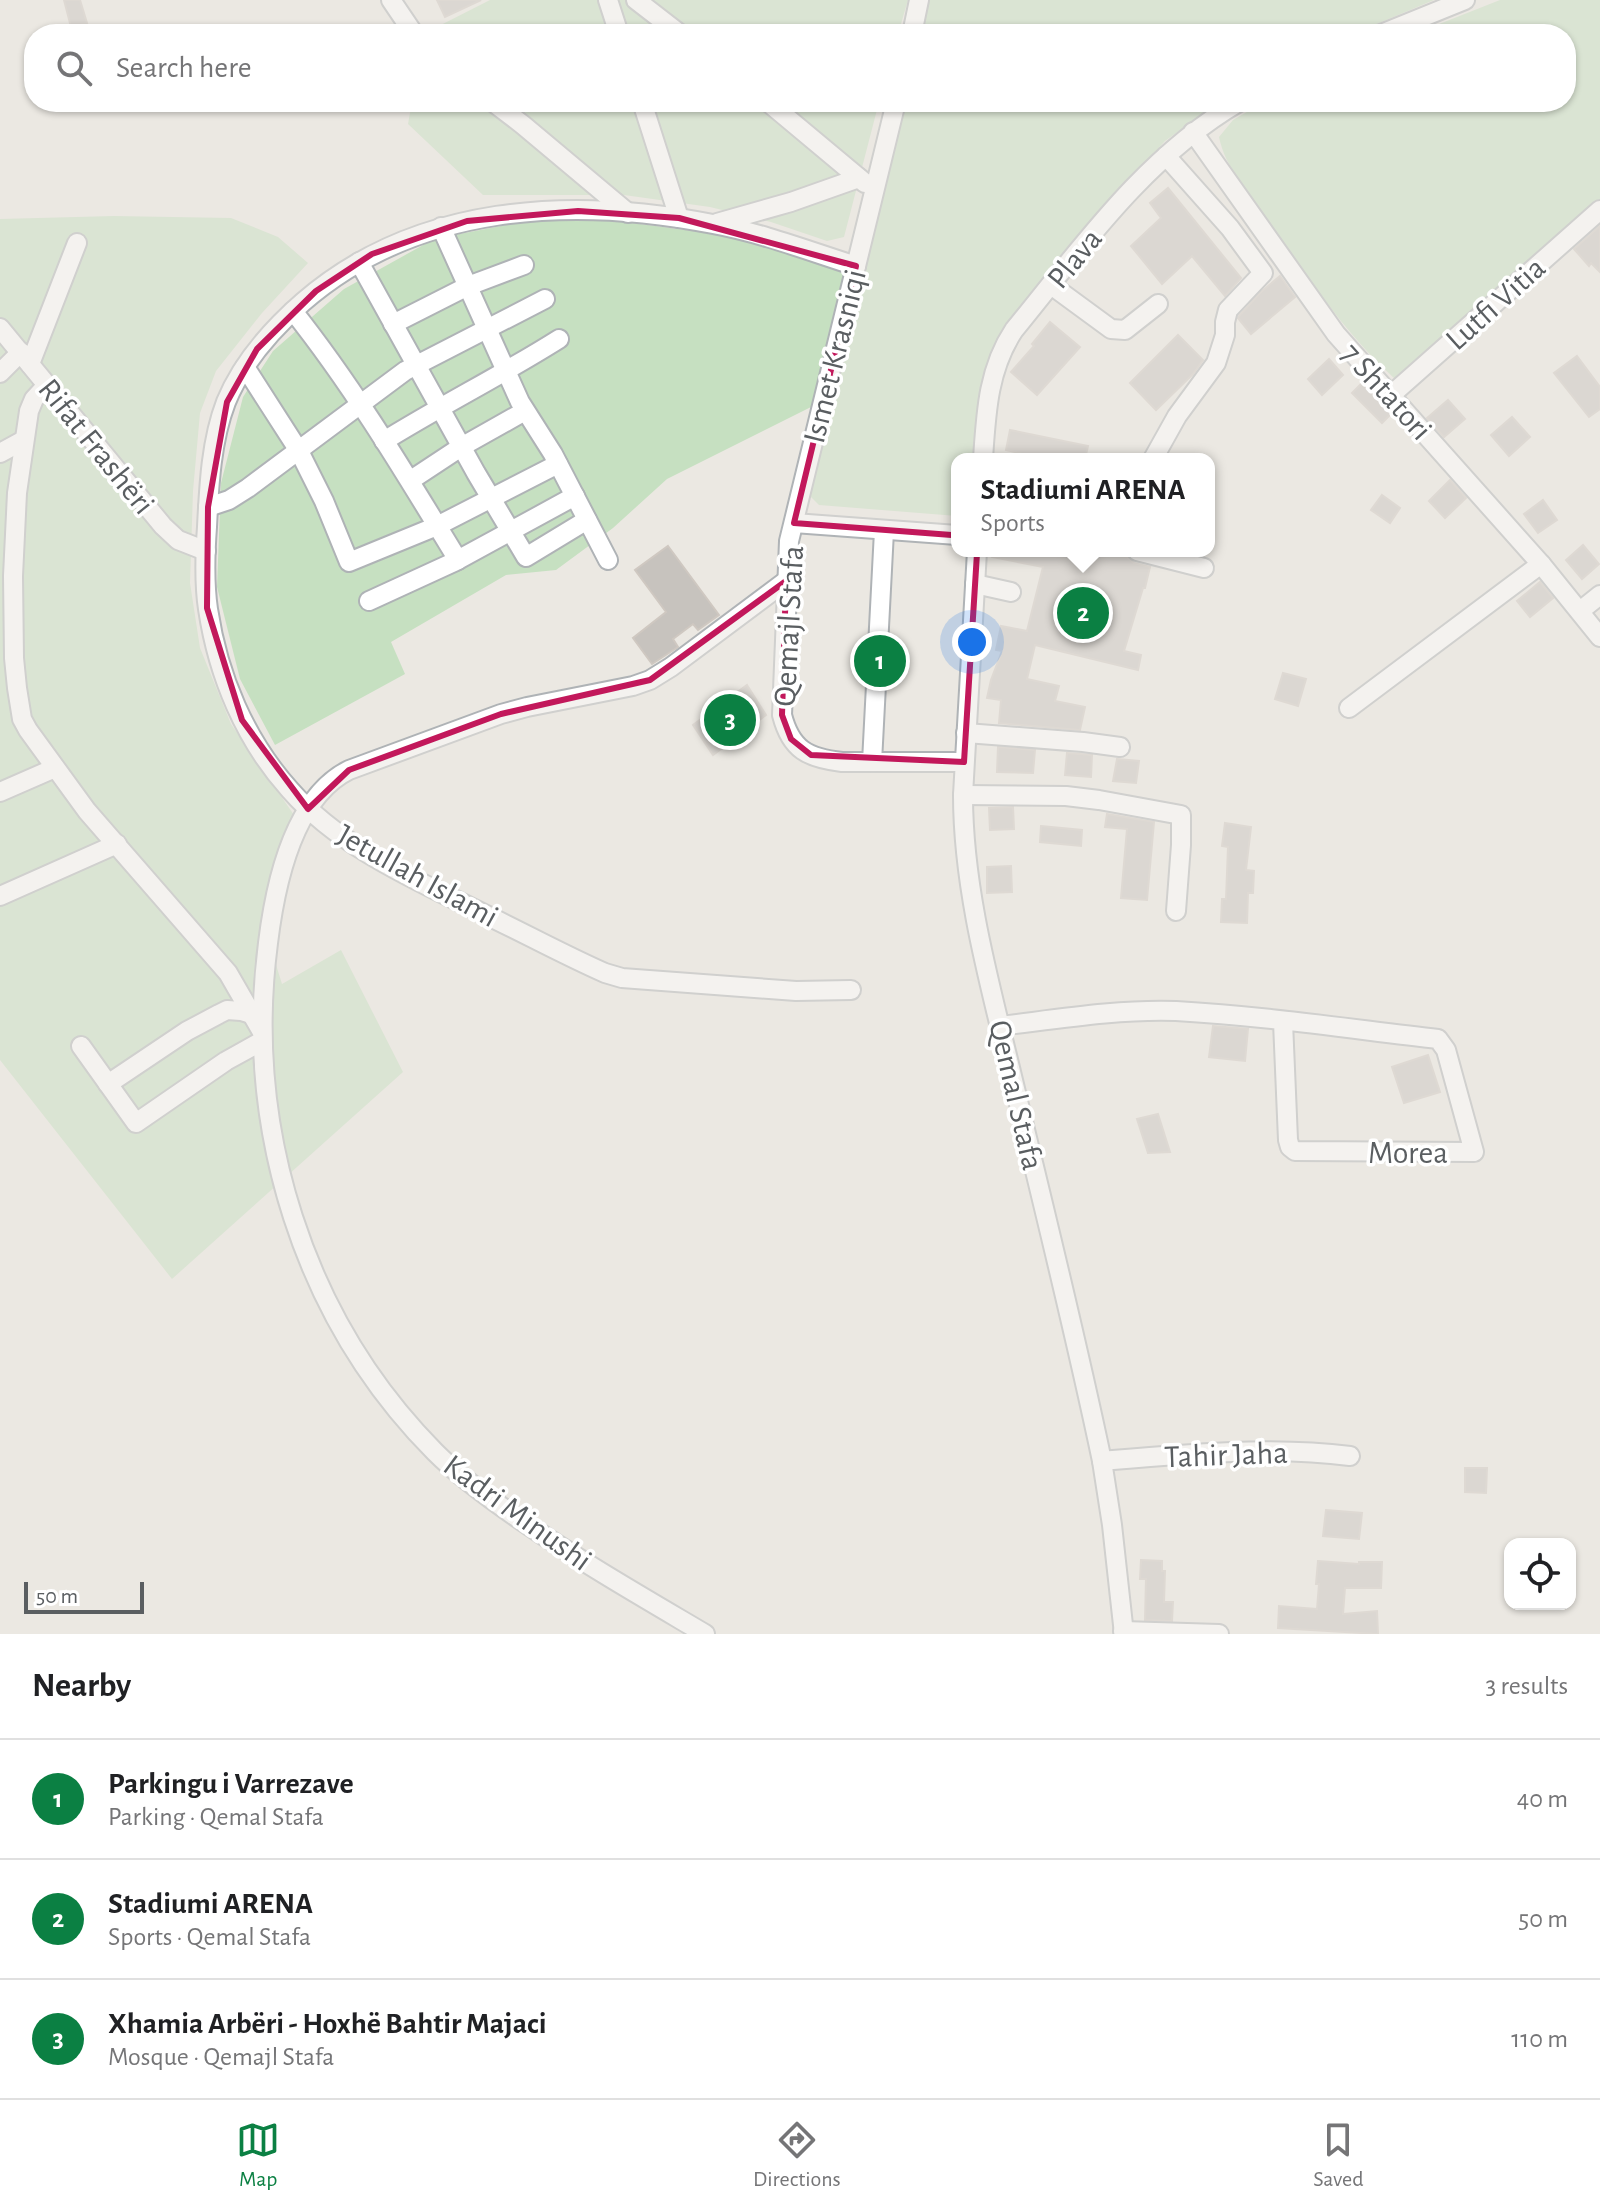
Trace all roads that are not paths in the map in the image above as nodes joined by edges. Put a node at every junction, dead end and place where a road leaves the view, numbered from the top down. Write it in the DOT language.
graph roads {
  1 [pos="391,0"];
  2 [pos="608,0"];
  3 [pos="636,0"];
  4 [pos="919,0"];
  5 [pos="1465,0"];
  6 [pos="407,24"];
  7 [pos="616,24"];
  8 [pos="667,24"];
  9 [pos="914,24"];
  10 [pos="1406,24"];
  11 [pos="506,112"];
  12 [pos="645,112"];
  13 [pos="780,112"];
  14 [pos="894,112"];
  15 [pos="1224,112"];
  16 [pos="1193,132"];
  17 [pos="1166,156"];
  18 [pos="859,178"];
  19 [pos="875,193"];
  20 [pos="1600,210"];
  21 [pos="628,213"];
  22 [pos="679,218"];
  23 [pos="713,224"];
  24 [pos="441,227"];
  25 [pos="77,243"];
  26 [pos="1276,252"];
  27 [pos="359,262"];
  28 [pos="524,265"];
  29 [pos="856,266"];
  30 [pos="1259,267"];
  31 [pos="1051,285"];
  32 [pos="468,286"];
  33 [pos="545,299"];
  34 [pos="1158,304"];
  35 [pos="293,311"];
  36 [pos="393,324"];
  37 [pos="0,328"];
  38 [pos="486,328"];
  39 [pos="559,339"];
  40 [pos="25,358"];
  41 [pos="416,365"];
  42 [pos="245,367"];
  43 [pos="506,372"];
  44 [pos="0,373"];
  45 [pos="46,386"];
  46 [pos="1390,396"];
  47 [pos="360,405"];
  48 [pos="440,407"];
  49 [pos="525,411"];
  50 [pos="24,440"];
  51 [pos="384,441"];
  52 [pos="461,447"];
  53 [pos="299,451"];
  54 [pos="0,453"];
  55 [pos="984,453"];
  56 [pos="1156,453"];
  57 [pos="558,464"];
  58 [pos="411,480"];
  59 [pos="575,496"];
  60 [pos="491,499"];
  61 [pos="208,507"];
  62 [pos="587,520"];
  63 [pos="794,523"];
  64 [pos="437,526"];
  65 [pos="511,531"];
  66 [pos="884,531"];
  67 [pos="951,535"];
  68 [pos="206,551"];
  69 [pos="977,557"];
  70 [pos="1161,557"];
  71 [pos="458,560"];
  72 [pos="608,560"];
  73 [pos="1541,564"];
  74 [pos="1204,568"];
  75 [pos="786,581"];
  76 [pos="975,584"];
  77 [pos="1011,592"];
  78 [pos="1600,595"];
  79 [pos="369,601"];
  80 [pos="1580,611"];
  81 [pos="1600,637"];
  82 [pos="0,644"];
  83 [pos="14,658"];
  84 [pos="9,692"];
  85 [pos="1349,708"];
  86 [pos="966,733"];
  87 [pos="1120,747"];
  88 [pos="872,762"];
  89 [pos="964,762"];
  90 [pos="55,768"];
  91 [pos="0,792"];
  92 [pos="963,795"];
  93 [pos="308,809"];
  94 [pos="117,844"];
  95 [pos="0,896"];
  96 [pos="1176,911"];
  97 [pos="851,990"];
  98 [pos="251,1014"];
  99 [pos="1283,1022"];
  100 [pos="1000,1026"];
  101 [pos="262,1036"];
  102 [pos="81,1046"];
  103 [pos="108,1084"];
  104 [pos="1350,1456"];
  105 [pos="1102,1461"];
  106 [pos="1124,1632"];
  107 [pos="705,1634"];
  108 [pos="1219,1634"];
  1 -- 6 [label="street"];
  2 -- 7 [label="street"];
  3 -- 8 [label="street"];
  4 -- 9 [label="street"];
  5 -- 10 [label="street"];
  11 -- 21 [label="street"];
  12 -- 22 [label="street"];
  13 -- 18 [label="street"];
  14 -- 19 [label="street, Ismet Krasniqi"];
  15 -- 16 [label="street, Plava"];
  16 -- 17 [label="street, Plava"];
  16 -- 26 [label="street, 7 Shtatori"];
  17 -- 30 [label="street"];
  17 -- 31 [label="street, Plava"];
  18 -- 19 [label="street"];
  18 -- 23 [label="street"];
  19 -- 29 [label="street, Ismet Krasniqi"];
  20 -- 46 [label="street, Lutfi Vitia"];
  21 -- 22 [label="street, Jetullah Islami"];
  21 -- 24 [label="street, Jetullah Islami"];
  22 -- 23 [label="street, Jetullah Islami"];
  23 -- 29 [label="street, Jetullah Islami"];
  24 -- 27 [label="street, Jetullah Islami"];
  24 -- 32 [label="street"];
  25 -- 40 [label="street"];
  26 -- 30 [label="street"];
  26 -- 46 [label="street, 7 Shtatori"];
  27 -- 35 [label="street, Jetullah Islami"];
  27 -- 36 [label="street"];
  28 -- 32 [label="street"];
  29 -- 63 [label="street, Ismet Krasniqi"];
  30 -- 56 [label="street"];
  31 -- 34 [label="street"];
  31 -- 55 [label="street, Plava"];
  32 -- 36 [label="street"];
  32 -- 38 [label="street"];
  33 -- 38 [label="street"];
  35 -- 42 [label="street, Jetullah Islami"];
  35 -- 47 [label="street"];
  36 -- 41 [label="street"];
  37 -- 40 [label="street, Rifat Frashëri"];
  38 -- 41 [label="street"];
  38 -- 43 [label="street"];
  39 -- 43 [label="street"];
  40 -- 44 [label="street"];
  40 -- 45 [label="street, Rifat Frashëri"];
  41 -- 47 [label="street"];
  41 -- 48 [label="street"];
  42 -- 53 [label="street"];
  42 -- 61 [label="street, Jetullah Islami"];
  43 -- 48 [label="street"];
  43 -- 49 [label="street"];
  45 -- 50 [label="street"];
  45 -- 68 [label="street, Rifat Frashëri"];
  46 -- 73 [label="street, 7 Shtatori"];
  47 -- 51 [label="street"];
  47 -- 53 [label="street"];
  48 -- 51 [label="street"];
  48 -- 52 [label="street"];
  49 -- 52 [label="street"];
  49 -- 57 [label="street"];
  50 -- 54 [label="street"];
  50 -- 83 [label="street"];
  51 -- 58 [label="street"];
  52 -- 58 [label="street"];
  52 -- 60 [label="street"];
  53 -- 61 [label="street"];
  53 -- 64 [label="street"];
  57 -- 59 [label="street"];
  57 -- 60 [label="street"];
  58 -- 64 [label="street"];
  59 -- 62 [label="street"];
  59 -- 65 [label="street"];
  60 -- 64 [label="street"];
  60 -- 65 [label="street"];
  61 -- 68 [label="street, Jetullah Islami"];
  62 -- 65 [label="street"];
  62 -- 72 [label="street"];
  63 -- 66 [label="street"];
  63 -- 75 [label="street, Qemajl Stafa"];
  64 -- 71 [label="street"];
  65 -- 71 [label="street"];
  66 -- 67 [label="street"];
  66 -- 88 [label="street"];
  68 -- 93 [label="street, Jetullah Islami"];
  69 -- 76 [label="street, Qemal Stafa"];
  70 -- 74 [label="street"];
  71 -- 79 [label="street"];
  73 -- 80 [label="street, 7 Shtatori"];
  73 -- 85 [label="street"];
  75 -- 88 [label="street, Qemajl Stafa"];
  75 -- 93 [label="street, Kadri Minushi"];
  76 -- 77 [label="street"];
  76 -- 86 [label="street, Qemal Stafa"];
  78 -- 80 [label="street"];
  80 -- 81 [label="street, 7 Shtatori"];
  82 -- 83 [label="street"];
  83 -- 84 [label="street"];
  84 -- 90 [label="street"];
  86 -- 87 [label="street"];
  86 -- 89 [label="street, Qemal Stafa"];
  88 -- 89 [label="street, Qemajl Stafa"];
  89 -- 92 [label="street, Qemal Stafa"];
  90 -- 91 [label="street"];
  90 -- 94 [label="street"];
  92 -- 96 [label="street"];
  92 -- 100 [label="street, Qemal Stafa"];
  93 -- 97 [label="street, Jetullah Islami"];
  93 -- 101 [label="street, Kadri Minushi"];
  94 -- 95 [label="street"];
  94 -- 98 [label="street"];
  98 -- 101 [label="street"];
  98 -- 103 [label="street"];
  99 -- 99 [label="street, Morea"];
  99 -- 100 [label="street, Morea"];
  100 -- 105 [label="street, Qemal Stafa"];
  101 -- 103 [label="street"];
  101 -- 107 [label="street, Kadri Minushi"];
  102 -- 103 [label="street"];
  104 -- 105 [label="street, Tahir Jaha"];
  105 -- 106 [label="street, Qemal Stafa"];
  106 -- 108 [label="street"];
}
